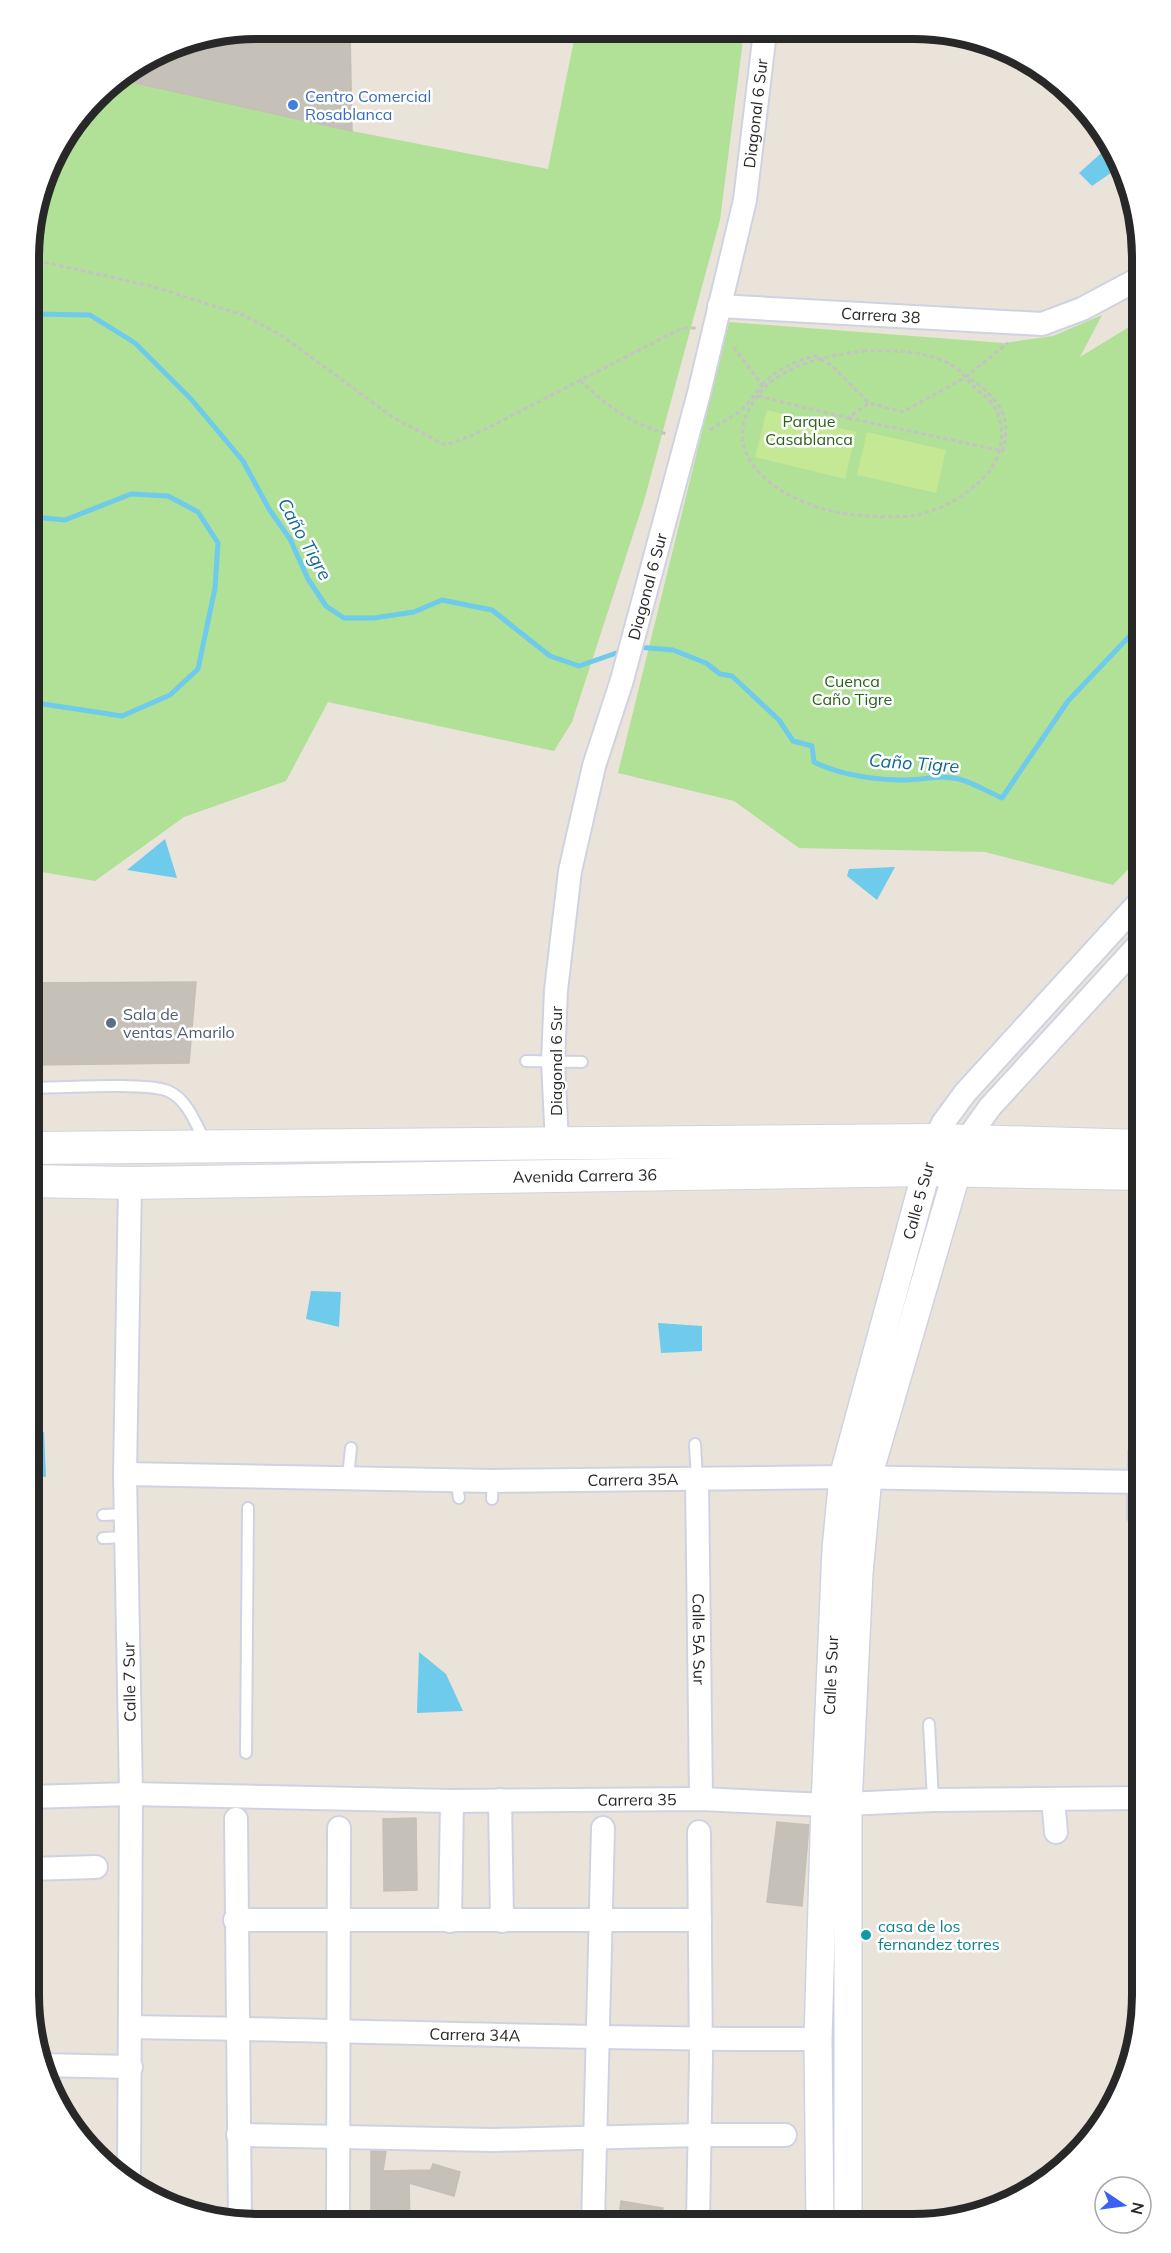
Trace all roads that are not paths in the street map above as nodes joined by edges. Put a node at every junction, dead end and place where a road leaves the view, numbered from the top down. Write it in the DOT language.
graph roads {
  1 [pos="764,39"];
  2 [pos="1132,283"];
  3 [pos="720,306"];
  4 [pos="1132,910"];
  5 [pos="1132,952"];
  6 [pos="526,1061"];
  7 [pos="553,1062"];
  8 [pos="582,1062"];
  9 [pos="39,1088"];
  10 [pos="557,1143"];
  11 [pos="1132,1147"];
  12 [pos="39,1148"];
  13 [pos="208,1148"];
  14 [pos="946,1156"];
  15 [pos="1132,1173"];
  16 [pos="39,1181"];
  17 [pos="130,1183"];
  18 [pos="695,1444"];
  19 [pos="351,1448"];
  20 [pos="125,1474"];
  21 [pos="348,1477"];
  22 [pos="855,1477"];
  23 [pos="697,1480"];
  24 [pos="1132,1482"];
  25 [pos="248,1508"];
  26 [pos="103,1538"];
  27 [pos="126,1538"];
  28 [pos="929,1724"];
  29 [pos="246,1753"];
  30 [pos="131,1794"];
  31 [pos="39,1797"];
  32 [pos="1132,1798"];
  33 [pos="701,1799"];
  34 [pos="1053,1799"];
  35 [pos="500,1800"];
  36 [pos="933,1800"];
  37 [pos="452,1801"];
  38 [pos="836,1805"];
  39 [pos="236,1819"];
  40 [pos="339,1828"];
  41 [pos="603,1828"];
  42 [pos="699,1832"];
  43 [pos="1056,1832"];
  44 [pos="96,1867"];
  45 [pos="39,1869"];
  46 [pos="235,1920"];
  47 [pos="338,1920"];
  48 [pos="700,1920"];
  49 [pos="450,1921"];
  50 [pos="502,1921"];
  51 [pos="600,1922"];
  52 [pos="130,2027"];
  53 [pos="236,2028"];
  54 [pos="340,2031"];
  55 [pos="598,2035"];
  56 [pos="700,2039"];
  57 [pos="818,2039"];
  58 [pos="51,2065"];
  59 [pos="131,2067"];
  60 [pos="238,2135"];
  61 [pos="699,2135"];
  62 [pos="785,2135"];
  63 [pos="339,2136"];
  64 [pos="597,2137"];
  65 [pos="129,2172"];
  66 [pos="240,2214"];
  67 [pos="338,2214"];
  68 [pos="593,2214"];
  69 [pos="698,2214"];
  70 [pos="820,2214"];
  71 [pos="848,2214"];
  1 -- 3 [label="street, Diagonal 6 Sur"];
  2 -- 3 [label="street, Carrera 38"];
  3 -- 7 [label="street, Diagonal 6 Sur"];
  4 -- 14 [label="street"];
  5 -- 14 [label="street"];
  6 -- 7 [label="lane"];
  7 -- 8 [label="lane"];
  7 -- 10 [label="street, Diagonal 6 Sur"];
  9 -- 13 [label="lane"];
  10 -- 13 [label="main road, Avenida Carrera 36"];
  10 -- 14 [label="main road, Avenida Carrera 36"];
  11 -- 14 [label="main road, Avenida Carrera 36"];
  12 -- 13 [label="main road, Avenida Carrera 36"];
  14 -- 15 [label="main road, Avenida Carrera 36"];
  14 -- 17 [label="main road, Avenida Carrera 36"];
  14 -- 22 [label="street, Calle 5 Sur"];
  16 -- 17 [label="main road, Avenida Carrera 36"];
  17 -- 20 [label="street, Calle 7 Sur"];
  18 -- 23 [label="lane"];
  19 -- 21 [label="lane"];
  20 -- 21 [label="street, Carrera 35A"];
  20 -- 27 [label="street, Calle 7 Sur"];
  21 -- 23 [label="street, Carrera 35A"];
  22 -- 23 [label="street, Carrera 35A"];
  22 -- 24 [label="street, Carrera 35A"];
  22 -- 38 [label="street, Calle 5 Sur"];
  23 -- 33 [label="street, Calle 5A Sur"];
  25 -- 29 [label="lane"];
  26 -- 27 [label="lane"];
  27 -- 30 [label="street, Calle 7 Sur"];
  28 -- 36 [label="lane"];
  30 -- 31 [label="street, Carrera 35"];
  30 -- 37 [label="street, Carrera 35"];
  30 -- 52 [label="street, Calle 7 Sur"];
  32 -- 34 [label="street, Carrera 35"];
  33 -- 35 [label="street, Carrera 35"];
  33 -- 38 [label="street, Carrera 35"];
  34 -- 36 [label="street, Carrera 35"];
  34 -- 43 [label="street"];
  35 -- 37 [label="street, Carrera 35"];
  35 -- 50 [label="street"];
  36 -- 38 [label="street, Carrera 35"];
  37 -- 49 [label="street"];
  38 -- 57 [label="street, Calle 5 Sur"];
  38 -- 71 [label="street, Calle 5 Sur"];
  39 -- 46 [label="street"];
  40 -- 47 [label="street"];
  41 -- 51 [label="street"];
  42 -- 48 [label="street"];
  44 -- 45 [label="street"];
  46 -- 47 [label="street"];
  46 -- 53 [label="street"];
  47 -- 49 [label="street"];
  47 -- 54 [label="street"];
  48 -- 51 [label="street"];
  48 -- 56 [label="street"];
  49 -- 50 [label="street"];
  50 -- 51 [label="street"];
  51 -- 55 [label="street"];
  52 -- 53 [label="street, Carrera 34A"];
  52 -- 59 [label="street, Calle 7 Sur"];
  53 -- 54 [label="street, Carrera 34A"];
  53 -- 60 [label="street"];
  54 -- 55 [label="street, Carrera 34A"];
  54 -- 63 [label="street"];
  55 -- 56 [label="street, Carrera 34A"];
  55 -- 64 [label="street"];
  56 -- 57 [label="street, Carrera 34A"];
  56 -- 61 [label="street"];
  57 -- 70 [label="street, Calle 5 Sur"];
  58 -- 59 [label="street"];
  59 -- 65 [label="street, Calle 7 Sur"];
  60 -- 63 [label="street"];
  60 -- 66 [label="street"];
  61 -- 62 [label="street"];
  61 -- 64 [label="street"];
  61 -- 69 [label="street"];
  63 -- 64 [label="street"];
  63 -- 67 [label="street"];
  64 -- 68 [label="street"];
}
